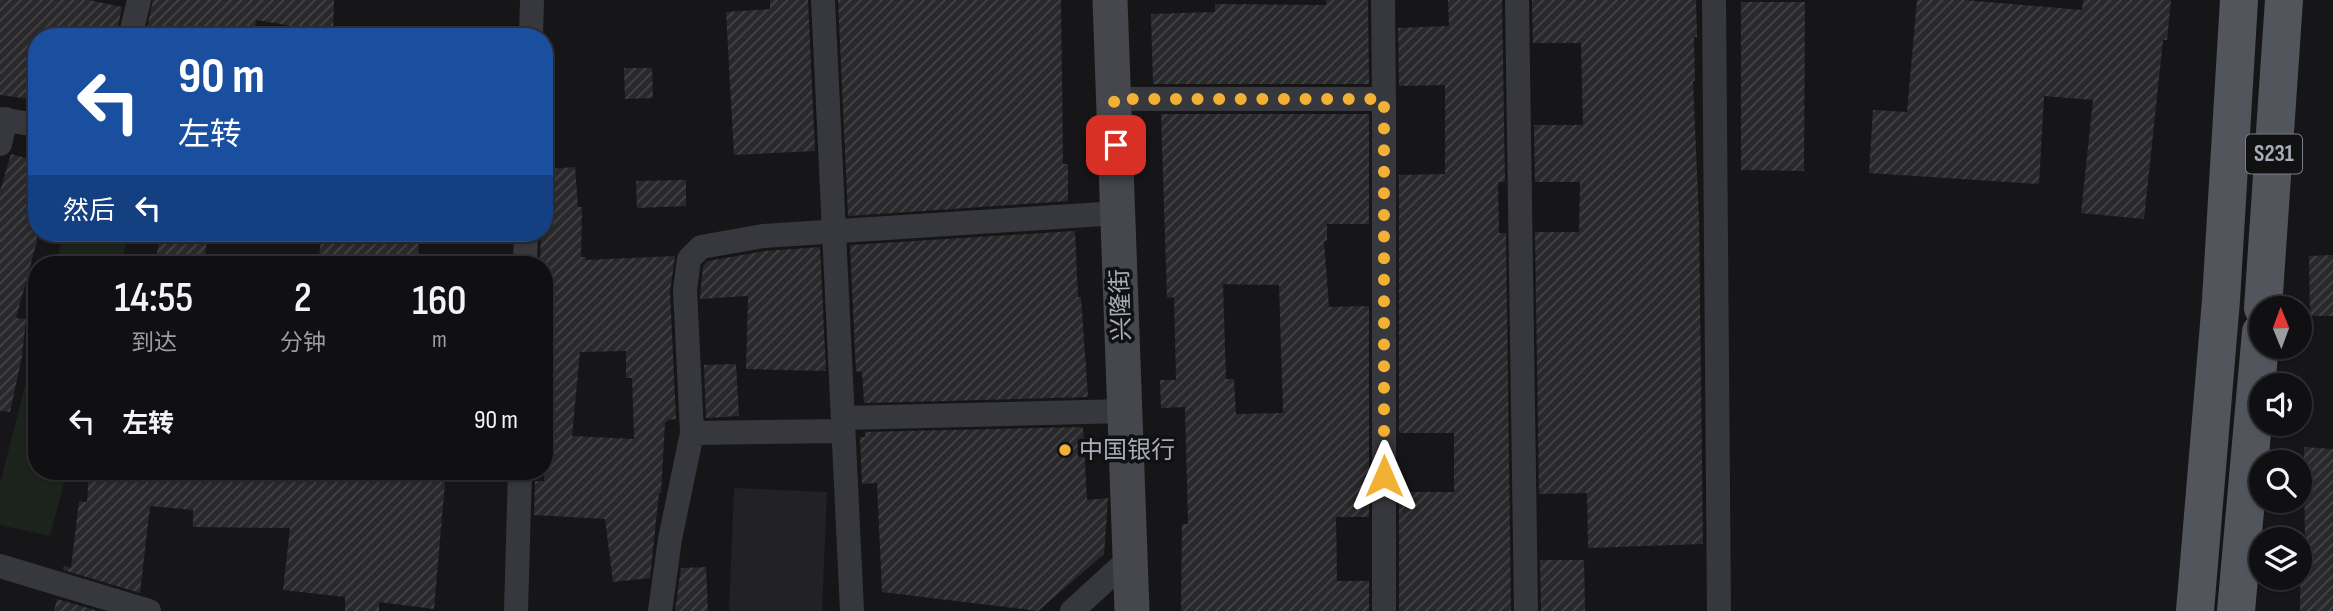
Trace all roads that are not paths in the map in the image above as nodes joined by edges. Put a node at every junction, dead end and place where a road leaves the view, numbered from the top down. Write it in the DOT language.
graph roads {
  1 [pos="139,0"];
  2 [pos="532,0"];
  3 [pos="823,0"];
  4 [pos="1110,0"];
  5 [pos="1383,0"];
  6 [pos="1517,0"];
  7 [pos="1714,0"];
  8 [pos="2239,0"];
  9 [pos="2284,0"];
  10 [pos="132,28"];
  11 [pos="531,28"];
  12 [pos="1114,99"];
  13 [pos="1384,99"];
  14 [pos="3,119"];
  15 [pos="28,123"];
  16 [pos="0,144"];
  17 [pos="1118,213"];
  18 [pos="834,232"];
  19 [pos="2264,296"];
  20 [pos="2259,359"];
  21 [pos="1125,411"];
  22 [pos="843,424"];
  23 [pos="692,433"];
  24 [pos="520,480"];
  25 [pos="1130,558"];
  26 [pos="0,566"];
  27 [pos="149,611"];
  28 [pos="516,611"];
  29 [pos="660,611"];
  30 [pos="852,611"];
  31 [pos="1072,611"];
  32 [pos="1132,611"];
  33 [pos="1384,611"];
  34 [pos="1526,611"];
  35 [pos="1718,611"];
  36 [pos="2195,611"];
  37 [pos="2236,611"];
  1 -- 10 [label="street"];
  2 -- 11 [label="street"];
  3 -- 18 [label="street"];
  4 -- 12 [label="street, 兴隆街"];
  5 -- 13 [label="street"];
  6 -- 34 [label="street"];
  7 -- 35 [label="street"];
  8 -- 36 [label="main road, S231"];
  9 -- 19 [label="main road, S231"];
  12 -- 13 [label="street"];
  12 -- 17 [label="street, 兴隆街"];
  13 -- 33 [label="street"];
  14 -- 15 [label="street"];
  14 -- 16 [label="street"];
  17 -- 18 [label="street"];
  17 -- 21 [label="street, 兴隆街"];
  18 -- 22 [label="street"];
  18 -- 23 [label="street"];
  20 -- 37 [label="main road"];
  21 -- 22 [label="street"];
  21 -- 25 [label="street, 兴隆街"];
  22 -- 23 [label="street"];
  22 -- 30 [label="street"];
  23 -- 29 [label="street"];
  24 -- 28 [label="street"];
  25 -- 31 [label="street"];
  25 -- 32 [label="street, 兴隆街"];
  26 -- 27 [label="street"];
}
